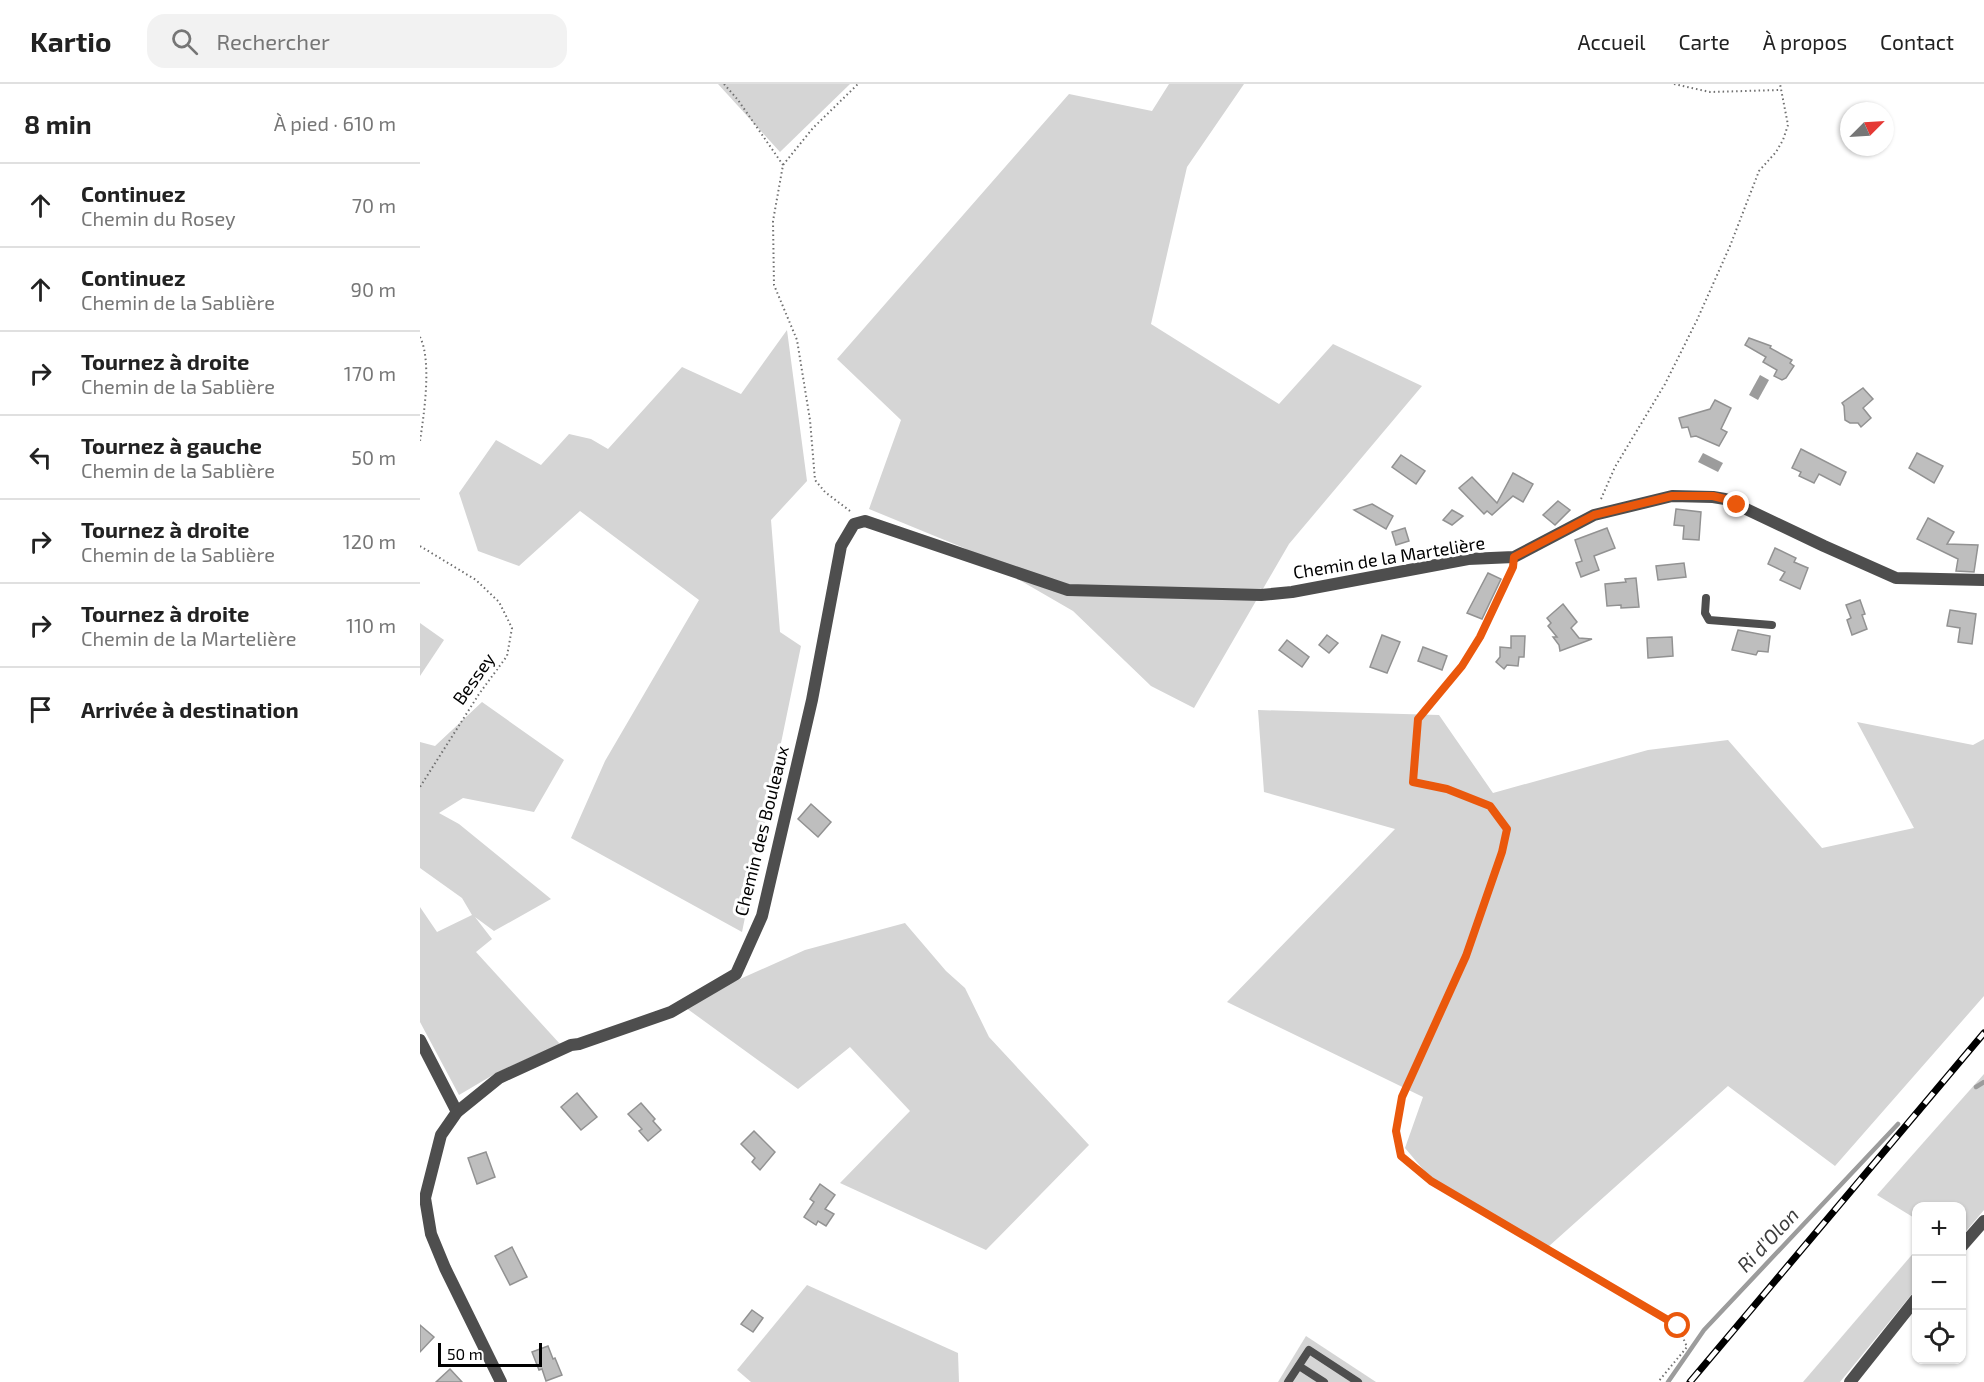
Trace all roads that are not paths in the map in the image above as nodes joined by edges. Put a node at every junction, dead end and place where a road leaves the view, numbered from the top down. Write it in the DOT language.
graph roads {
  1 [pos="859,523"];
  2 [pos="1984,580"];
  3 [pos="1706,598"];
  4 [pos="1772,626"];
  5 [pos="421,1044"];
  6 [pos="457,1112"];
  7 [pos="1984,1221"];
  8 [pos="1966,1241"];
  9 [pos="1912,1305"];
  10 [pos="1299,1366"];
  11 [pos="1348,1379"];
  12 [pos="501,1382"];
  13 [pos="1288,1382"];
  14 [pos="1324,1382"];
  15 [pos="1359,1382"];
  16 [pos="1850,1382"];
  1 -- 2 [label="street, Chemin de la Martelière"];
  1 -- 6 [label="street, Chemin des Bouleaux"];
  3 -- 4 [label="lane"];
  5 -- 6 [label="street"];
  6 -- 12 [label="street, Chemin des Bouleaux"];
  7 -- 8 [label="street"];
  9 -- 16 [label="street"];
  10 -- 11 [label="lane"];
  10 -- 13 [label="lane"];
  10 -- 14 [label="lane"];
  11 -- 15 [label="lane"];
}
